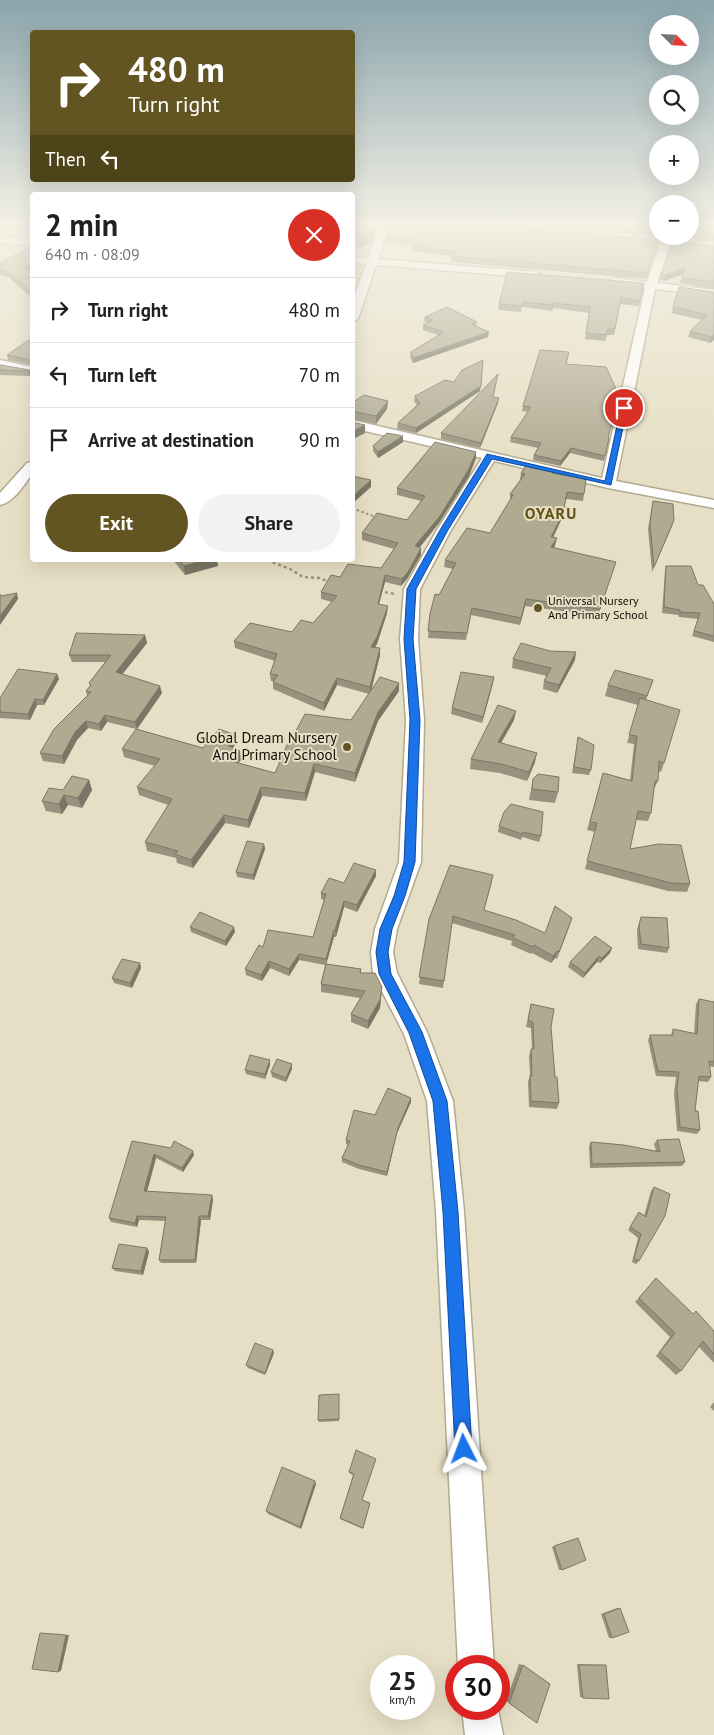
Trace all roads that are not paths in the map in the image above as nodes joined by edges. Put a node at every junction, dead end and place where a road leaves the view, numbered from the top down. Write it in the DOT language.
graph roads {
  1 [pos="646,305"];
  2 [pos="0,364"];
  3 [pos="30,370"];
  4 [pos="355,425"];
  5 [pos="490,456"];
  6 [pos="30,468"];
  7 [pos="608,484"];
  8 [pos="0,501"];
  9 [pos="714,504"];
  10 [pos="475,1655"];
  11 [pos="482,1720"];
  12 [pos="484,1735"];
  1 -- 7 [label="street"];
  2 -- 3 [label="street"];
  4 -- 5 [label="street"];
  5 -- 7 [label="street"];
  5 -- 10 [label="street"];
  6 -- 8 [label="street"];
  7 -- 9 [label="street"];
  11 -- 12 [label="street"];
}
